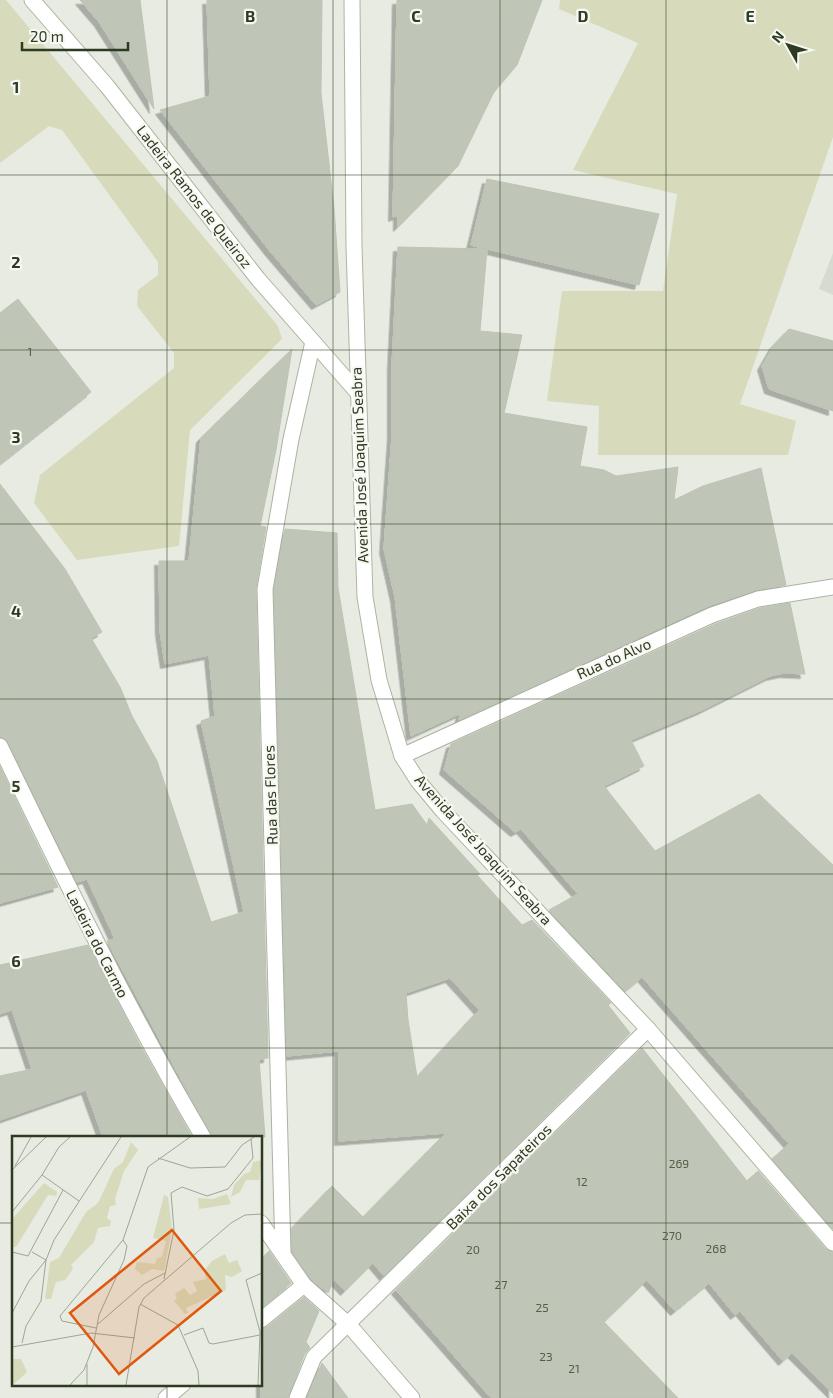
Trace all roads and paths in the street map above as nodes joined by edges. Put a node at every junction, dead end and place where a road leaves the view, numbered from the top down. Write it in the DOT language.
graph roads {
  1 [pos="32,0"];
  2 [pos="352,0"];
  3 [pos="314,342"];
  4 [pos="358,393"];
  5 [pos="833,587"];
  6 [pos="0,746"];
  7 [pos="402,756"];
  8 [pos="648,1029"];
  9 [pos="202,1136"];
  10 [pos="262,1224"];
  11 [pos="833,1242"];
  12 [pos="283,1252"];
  13 [pos="304,1285"];
  14 [pos="262,1319"];
  15 [pos="349,1325"];
  16 [pos="181,1386"];
  17 [pos="166,1398"];
  18 [pos="297,1398"];
  19 [pos="412,1398"];
  1 -- 3 [label="street, Ladeira Ramos de Queiroz"];
  2 -- 4 [label="street, Avenida José Joaquim Seabra"];
  3 -- 4 [label="street, Ladeira Ramos de Queiroz"];
  3 -- 12 [label="street, Rua das Flores"];
  4 -- 7 [label="street, Avenida José Joaquim Seabra"];
  5 -- 7 [label="street, Rua do Alvo"];
  6 -- 9 [label="street, Ladeira do Carmo"];
  7 -- 8 [label="street, Avenida José Joaquim Seabra"];
  8 -- 11 [label="street, Avenida José Joaquim Seabra"];
  8 -- 15 [label="street, Baixa dos Sapateiros"];
  10 -- 12 [label="street"];
  12 -- 13 [label="street"];
  13 -- 14 [label="street"];
  13 -- 15 [label="street"];
  15 -- 18 [label="street, Baixa dos Sapateiros"];
  15 -- 19 [label="street"];
  16 -- 17 [label="street"];
}
